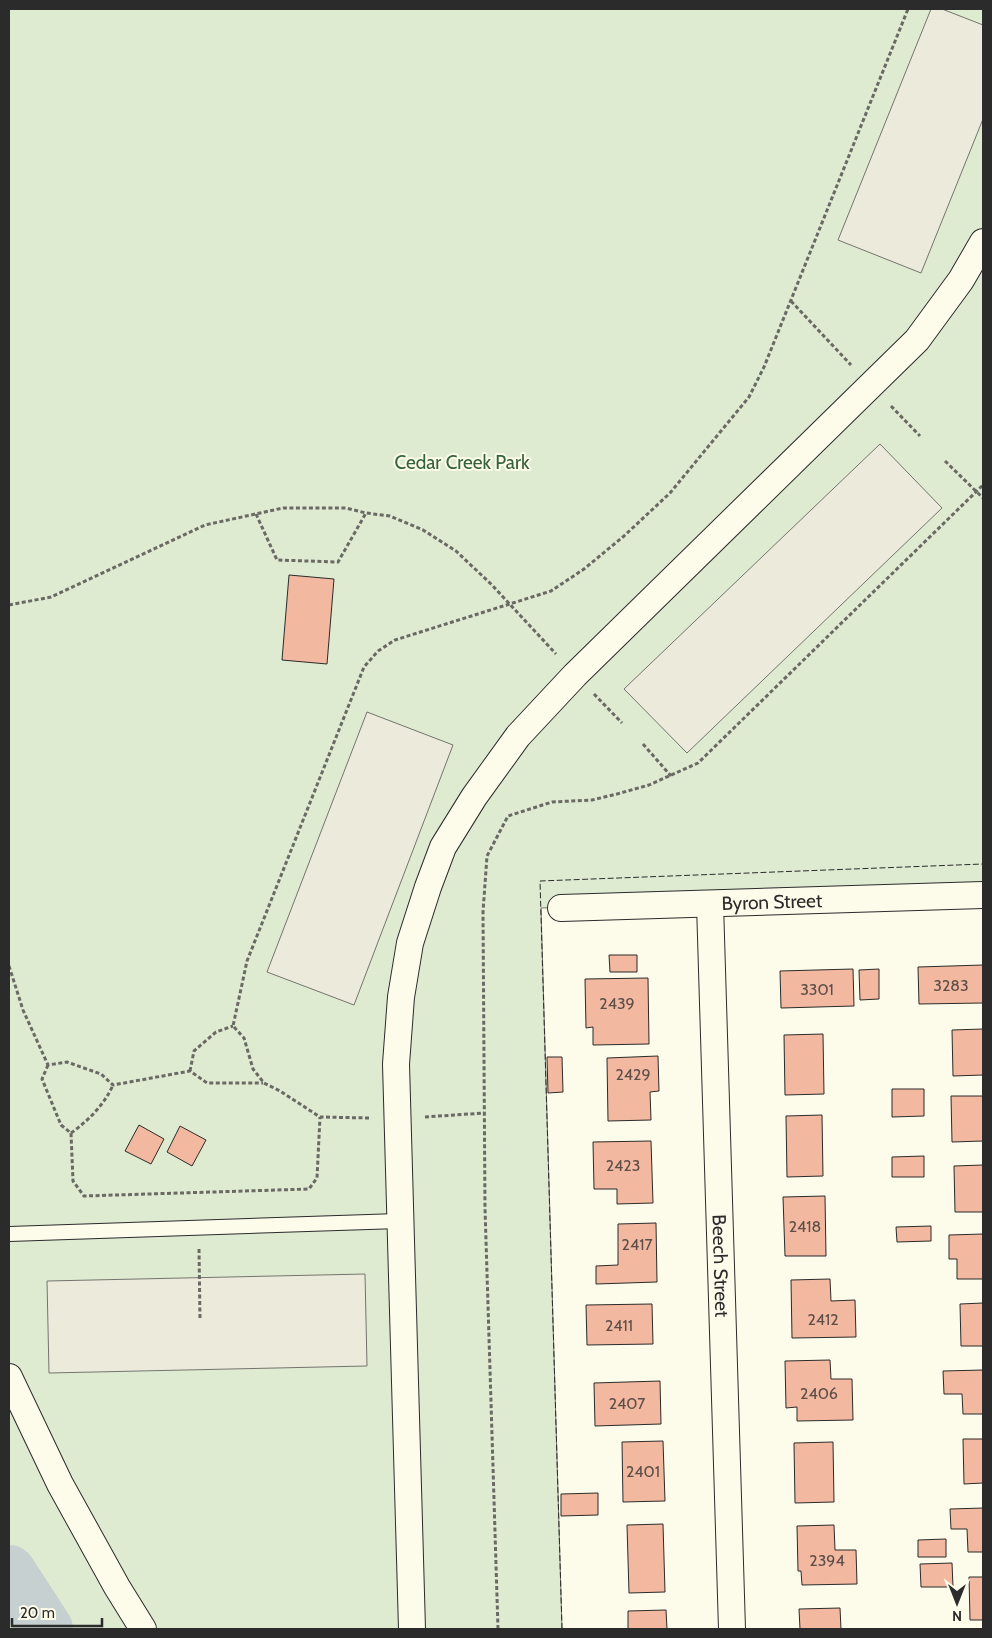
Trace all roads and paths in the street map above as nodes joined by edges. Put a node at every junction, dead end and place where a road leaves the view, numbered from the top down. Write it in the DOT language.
graph roads {
  1 [pos="908,9"];
  2 [pos="983,242"];
  3 [pos="790,301"];
  4 [pos="852,365"];
  5 [pos="886,400"];
  6 [pos="920,436"];
  7 [pos="945,461"];
  8 [pos="983,485"];
  9 [pos="978,492"];
  10 [pos="983,498"];
  11 [pos="366,513"];
  12 [pos="256,514"];
  13 [pos="9,605"];
  14 [pos="510,605"];
  15 [pos="562,660"];
  16 [pos="588,688"];
  17 [pos="622,722"];
  18 [pos="643,744"];
  19 [pos="671,776"];
  20 [pos="983,895"];
  21 [pos="710,904"];
  22 [pos="561,908"];
  23 [pos="9,966"];
  24 [pos="233,1026"];
  25 [pos="48,1065"];
  26 [pos="190,1071"];
  27 [pos="264,1083"];
  28 [pos="113,1085"];
  29 [pos="484,1113"];
  30 [pos="320,1117"];
  31 [pos="398,1119"];
  32 [pos="71,1133"];
  33 [pos="400,1221"];
  34 [pos="9,1234"];
  35 [pos="199,1246"];
  36 [pos="200,1319"];
  37 [pos="9,1377"];
  38 [pos="143,1629"];
  39 [pos="412,1629"];
  40 [pos="498,1629"];
  41 [pos="732,1629"];
  1 -- 3 [label="path"];
  2 -- 31 [label="street"];
  3 -- 4 [label="path"];
  3 -- 14 [label="path"];
  5 -- 6 [label="path"];
  7 -- 9 [label="path"];
  8 -- 9 [label="path"];
  9 -- 10 [label="path"];
  9 -- 19 [label="path"];
  11 -- 12 [label="path"];
  11 -- 12 [label="path"];
  11 -- 14 [label="path"];
  12 -- 13 [label="path"];
  14 -- 15 [label="path"];
  14 -- 24 [label="path"];
  16 -- 17 [label="path"];
  18 -- 19 [label="path"];
  19 -- 29 [label="path"];
  20 -- 21 [label="street, Byron Street"];
  21 -- 22 [label="street, Byron Street"];
  21 -- 41 [label="street, Beech Street"];
  23 -- 25 [label="path"];
  24 -- 26 [label="path"];
  24 -- 27 [label="path"];
  25 -- 28 [label="path"];
  25 -- 32 [label="path"];
  26 -- 27 [label="path"];
  26 -- 28 [label="path"];
  27 -- 30 [label="path"];
  28 -- 32 [label="path"];
  29 -- 31 [label="path"];
  29 -- 40 [label="path"];
  30 -- 31 [label="path"];
  30 -- 32 [label="path"];
  31 -- 33 [label="street"];
  33 -- 34 [label="lane"];
  33 -- 39 [label="street"];
  35 -- 36 [label="path"];
  37 -- 38 [label="street"];
}
